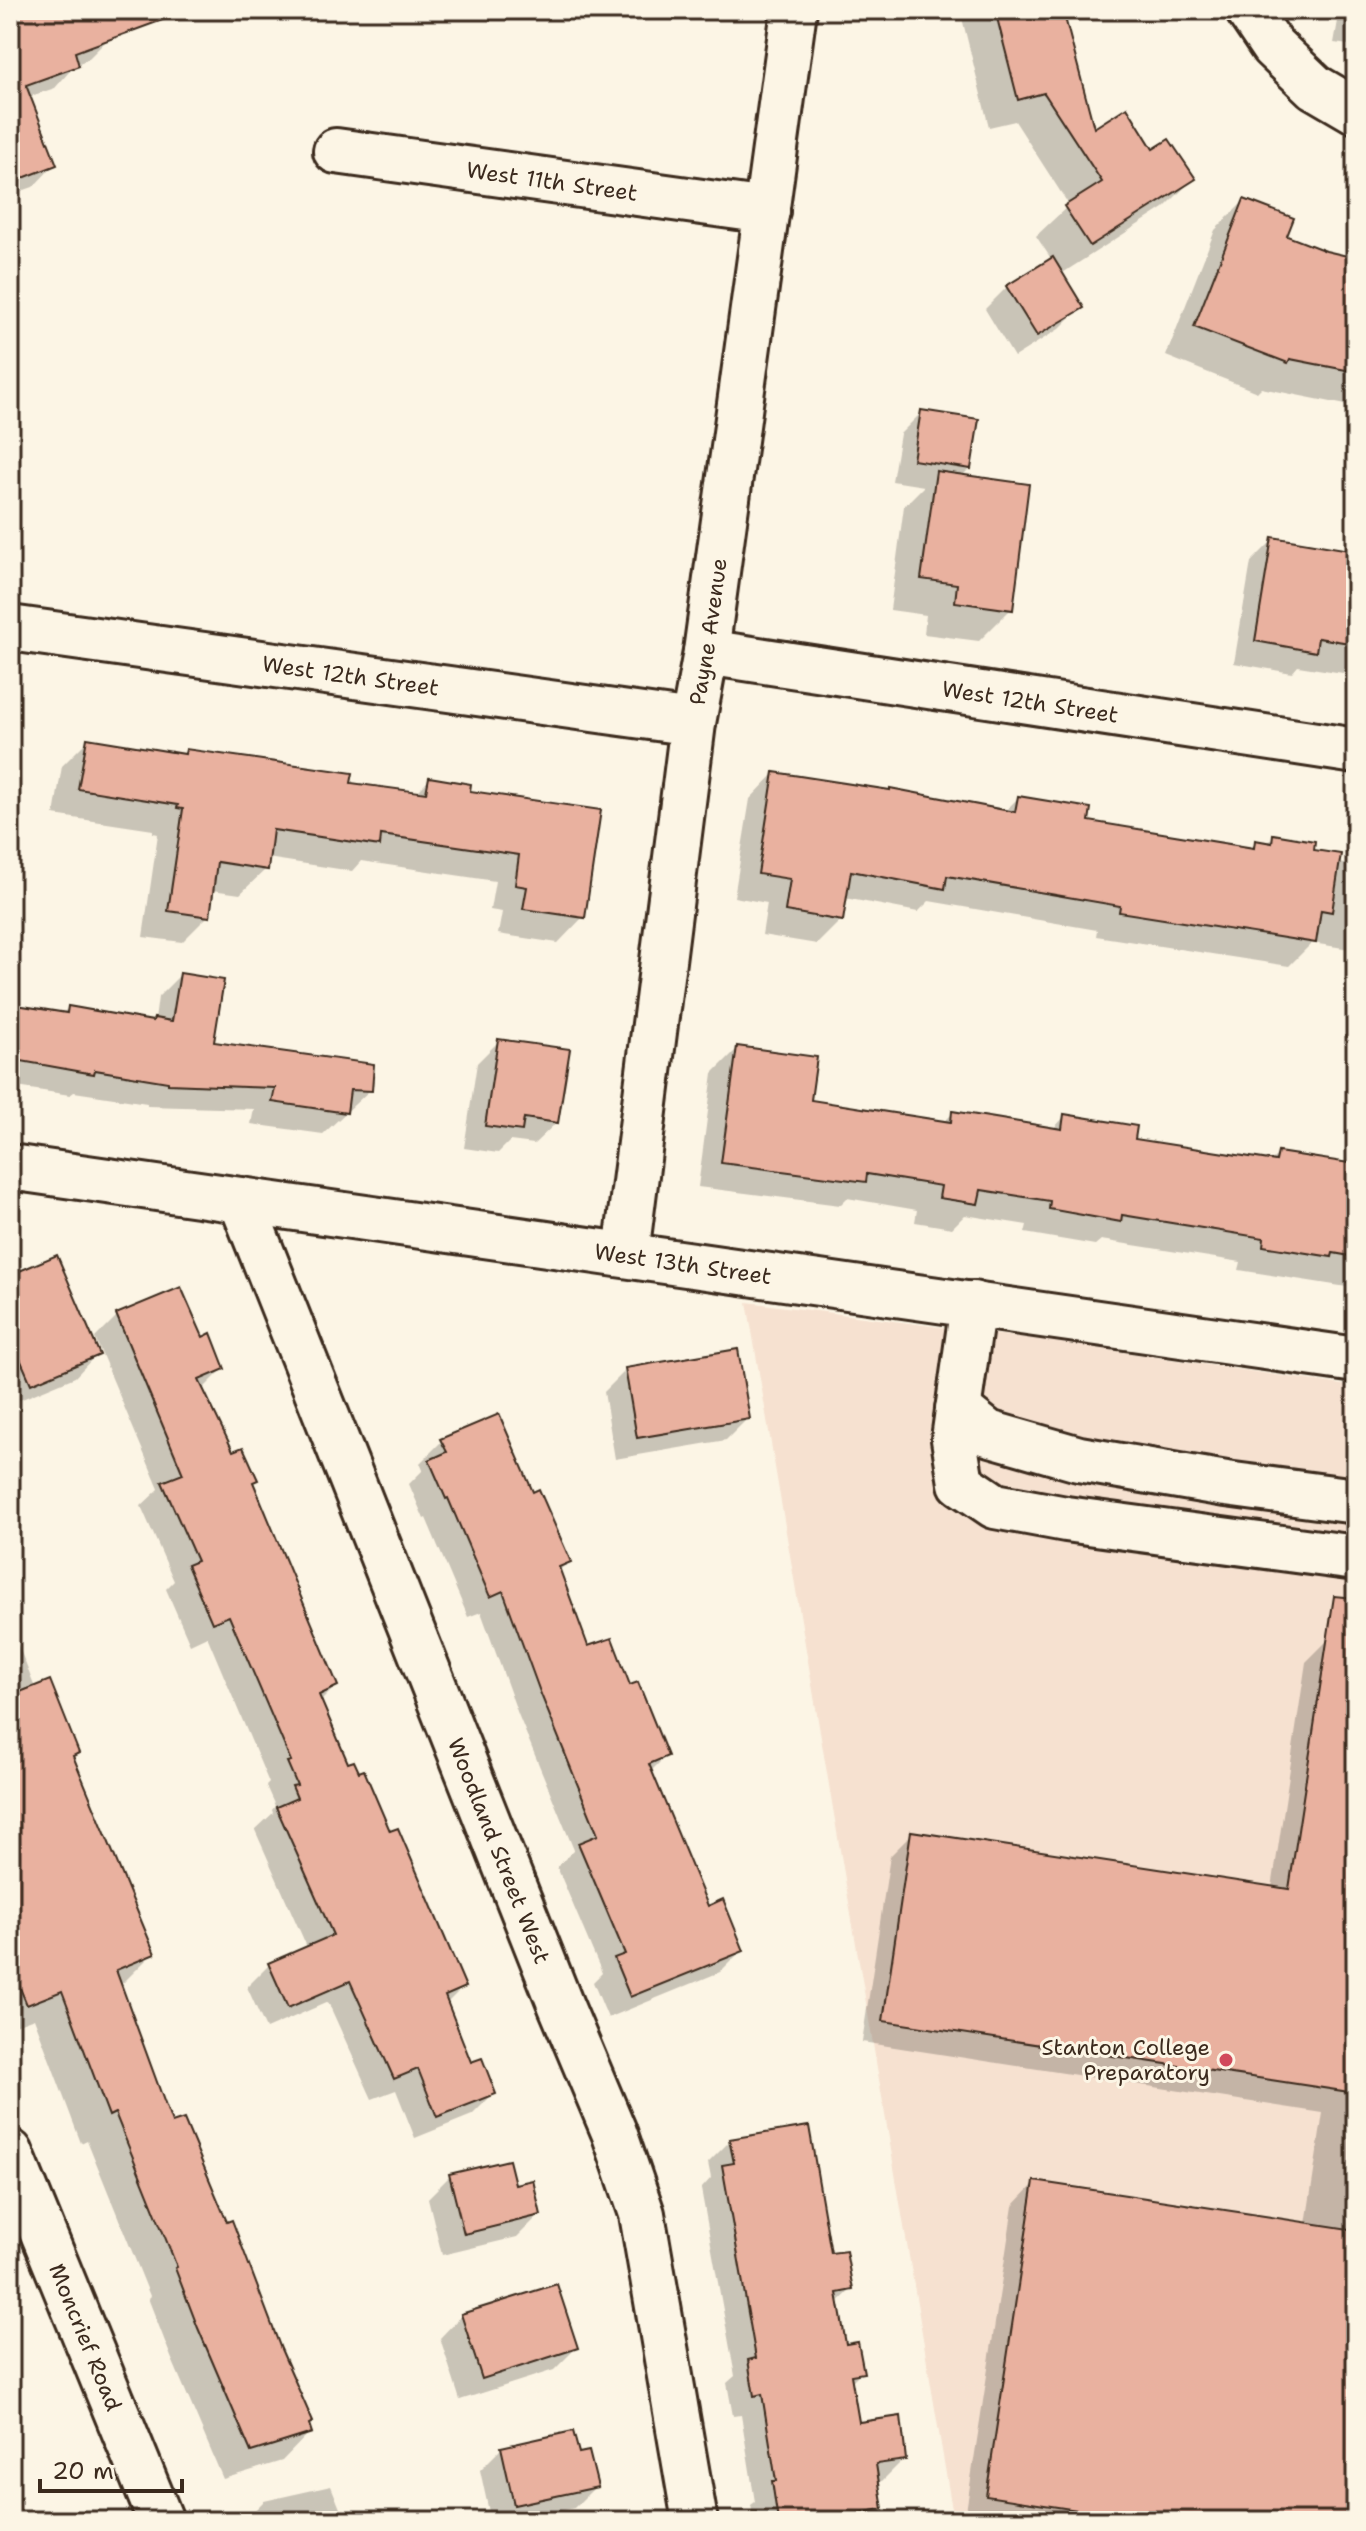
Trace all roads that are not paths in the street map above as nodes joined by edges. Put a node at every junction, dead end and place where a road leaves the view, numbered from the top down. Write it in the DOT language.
graph roads {
  1 [pos="794,10"];
  2 [pos="1248,10"];
  3 [pos="1356,111"];
  4 [pos="336,151"];
  5 [pos="767,211"];
  6 [pos="10,628"];
  7 [pos="706,652"];
  8 [pos="693,723"];
  9 [pos="1356,751"];
  10 [pos="10,1167"];
  11 [pos="241,1200"];
  12 [pos="626,1254"];
  13 [pos="973,1304"];
  14 [pos="1356,1360"];
  15 [pos="958,1409"];
  16 [pos="1356,1501"];
  17 [pos="1356,1558"];
  18 [pos="10,2152"];
  19 [pos="161,2521"];
  20 [pos="695,2521"];
  1 -- 5 [label="street, Payne Avenue"];
  2 -- 3 [label="street"];
  4 -- 5 [label="street, West 11th Street"];
  5 -- 7 [label="street, Payne Avenue"];
  6 -- 8 [label="street, West 12th Street"];
  7 -- 8 [label="street, Payne Avenue"];
  7 -- 9 [label="street, West 12th Street"];
  8 -- 12 [label="street, Payne Avenue"];
  10 -- 11 [label="street, West 13th Street"];
  11 -- 12 [label="street, West 13th Street"];
  11 -- 20 [label="street, Woodland Street West"];
  12 -- 13 [label="street, West 13th Street"];
  13 -- 14 [label="street, West 13th Street"];
  13 -- 15 [label="street"];
  15 -- 16 [label="street"];
  15 -- 17 [label="street"];
  18 -- 19 [label="street, Moncrief Road"];
}
